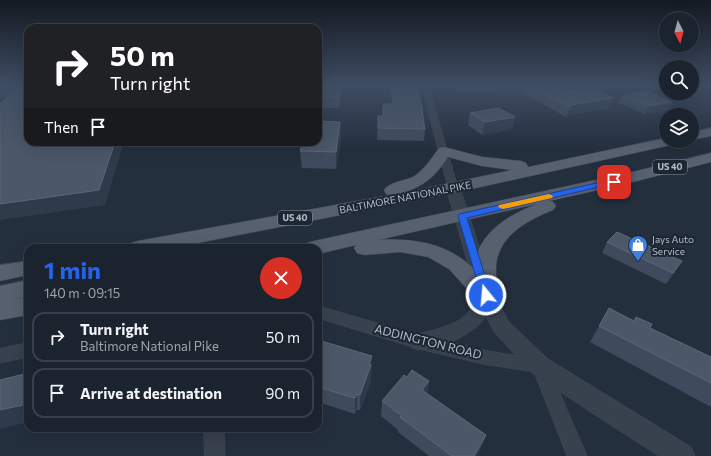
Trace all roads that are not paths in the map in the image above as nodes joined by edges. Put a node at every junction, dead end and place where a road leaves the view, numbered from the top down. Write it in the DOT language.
graph roads {
  1 [pos="431,106"];
  2 [pos="711,132"];
  3 [pos="699,135"];
  4 [pos="659,144"];
  5 [pos="444,151"];
  6 [pos="711,157"];
  7 [pos="596,158"];
  8 [pos="629,178"];
  9 [pos="453,188"];
  10 [pos="462,216"];
  11 [pos="161,244"];
  12 [pos="322,246"];
  13 [pos="322,252"];
  14 [pos="24,269"];
  15 [pos="0,273"];
  16 [pos="24,289"];
  17 [pos="0,294"];
  18 [pos="486,295"];
  19 [pos="24,307"];
  20 [pos="0,311"];
  21 [pos="322,313"];
  22 [pos="419,342"];
  23 [pos="24,351"];
  24 [pos="0,356"];
  25 [pos="540,366"];
  26 [pos="214,432"];
  27 [pos="215,456"];
  28 [pos="576,456"];
  29 [pos="682,456"];
  1 -- 5 [label="street"];
  2 -- 3 [label="main road"];
  4 -- 7 [label="main road, BALTIMORE NATIONAL PIKE / US 40"];
  5 -- 7 [label="main road"];
  5 -- 9 [label="street"];
  5 -- 11 [label="main road"];
  6 -- 8 [label="main road, US 40"];
  7 -- 9 [label="main road, BALTIMORE NATIONAL PIKE / US 40"];
  8 -- 10 [label="main road, US 40"];
  8 -- 18 [label="main road"];
  9 -- 10 [label="street"];
  9 -- 11 [label="main road, BALTIMORE NATIONAL PIKE / US 40"];
  10 -- 12 [label="main road, US 40"];
  10 -- 18 [label="street"];
  13 -- 18 [label="main road"];
  14 -- 15 [label="main road"];
  16 -- 17 [label="main road"];
  18 -- 22 [label="street"];
  18 -- 25 [label="street"];
  19 -- 20 [label="main road"];
  21 -- 22 [label="street, ADDINGTON ROAD"];
  22 -- 25 [label="street, ADDINGTON ROAD"];
  23 -- 24 [label="street"];
  25 -- 28 [label="street"];
  25 -- 29 [label="street"];
  26 -- 27 [label="street"];
}
